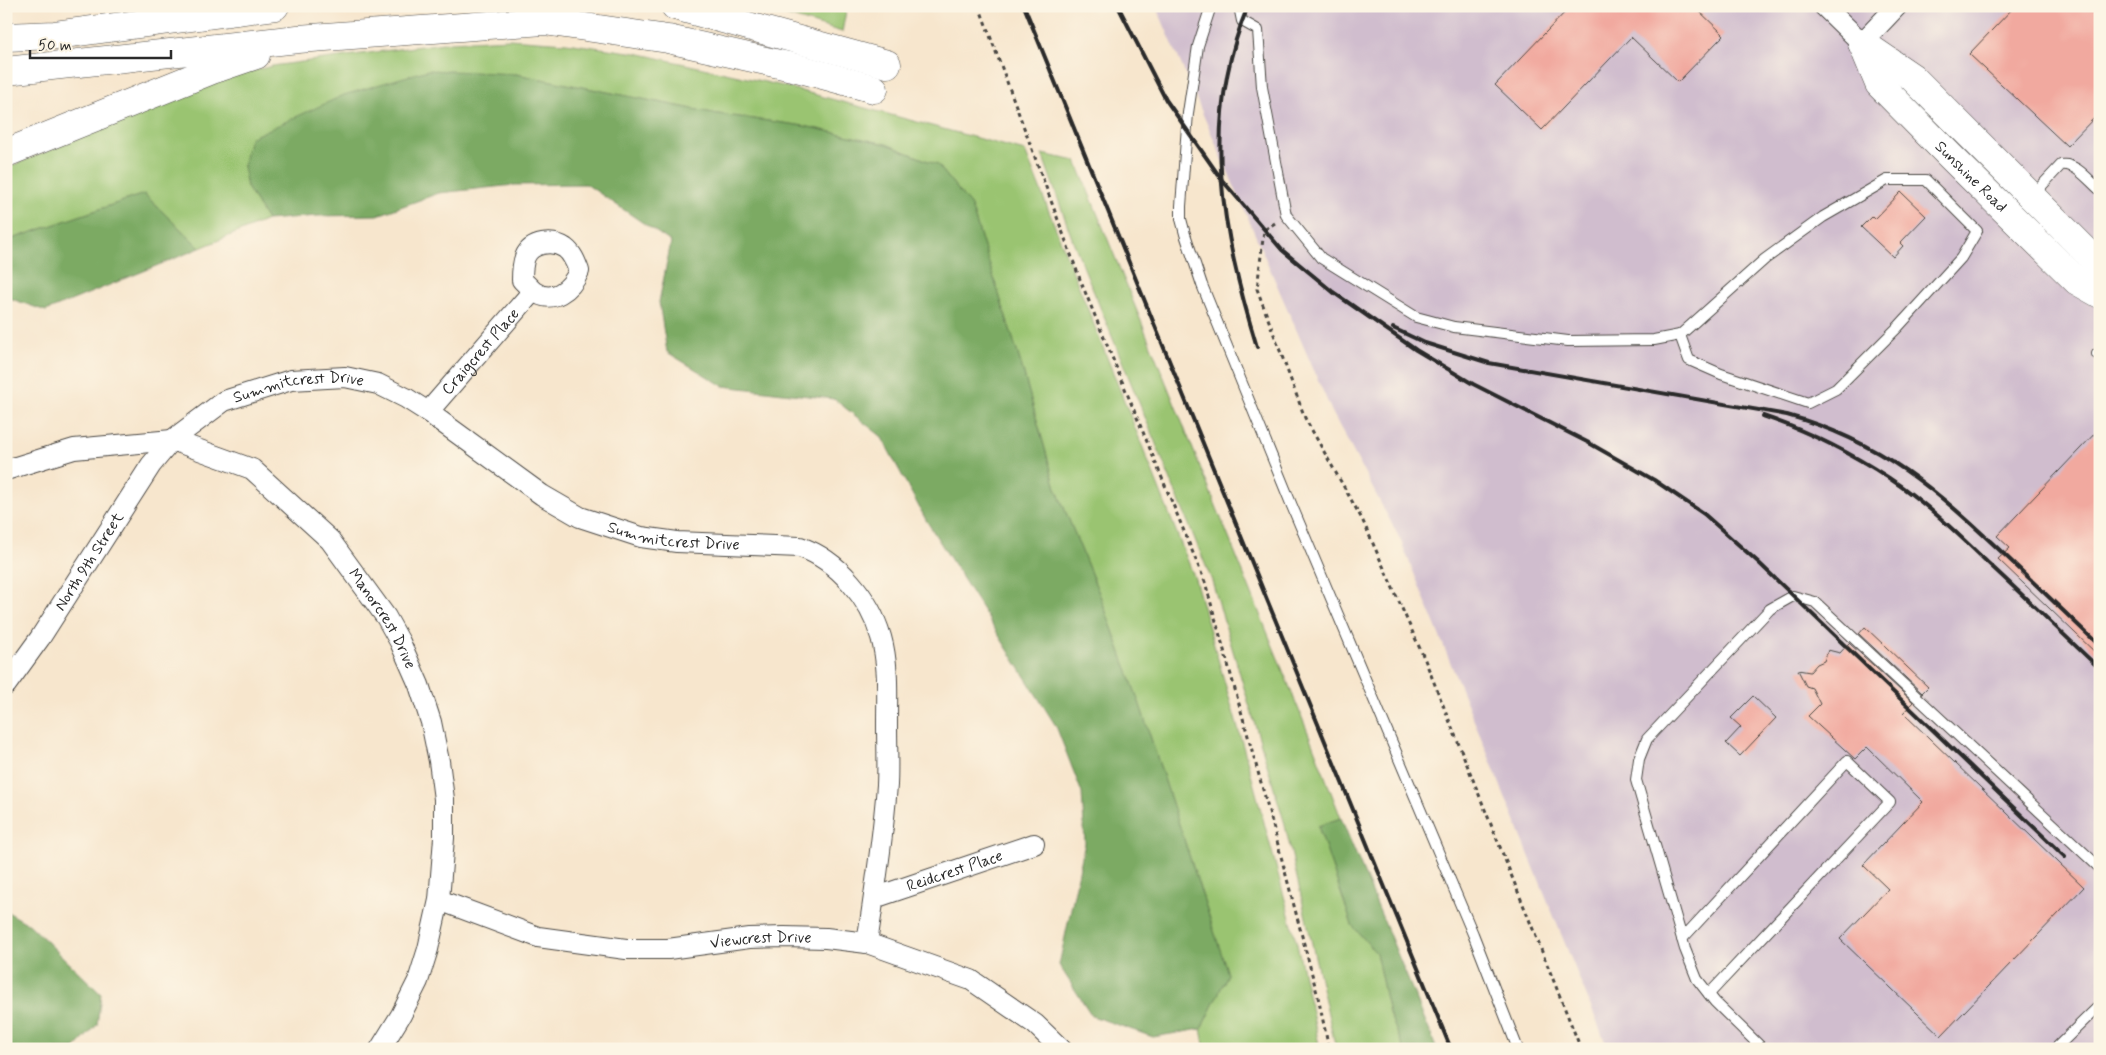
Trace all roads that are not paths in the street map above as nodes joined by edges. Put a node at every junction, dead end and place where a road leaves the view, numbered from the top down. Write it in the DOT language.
graph roads {
  1 [pos="275,6"];
  2 [pos="675,6"];
  3 [pos="1211,6"];
  4 [pos="1238,6"];
  5 [pos="1824,6"];
  6 [pos="1897,6"];
  7 [pos="6,37"];
  8 [pos="298,39"];
  9 [pos="1862,43"];
  10 [pos="887,64"];
  11 [pos="6,71"];
  12 [pos="874,89"];
  13 [pos="6,153"];
  14 [pos="2100,190"];
  15 [pos="2031,197"];
  16 [pos="2100,268"];
  17 [pos="533,291"];
  18 [pos="2100,294"];
  19 [pos="1680,335"];
  20 [pos="2100,352"];
  21 [pos="2100,356"];
  22 [pos="428,412"];
  23 [pos="172,440"];
  24 [pos="6,470"];
  25 [pos="6,685"];
  26 [pos="1034,844"];
  27 [pos="2100,868"];
  28 [pos="874,898"];
  29 [pos="439,900"];
  30 [pos="1682,939"];
  31 [pos="867,943"];
  32 [pos="1709,994"];
  33 [pos="2100,1005"];
  34 [pos="380,1049"];
  35 [pos="1061,1049"];
  36 [pos="1518,1049"];
  37 [pos="1763,1049"];
  38 [pos="2055,1049"];
  1 -- 7 [label="main road"];
  2 -- 10 [label="main road"];
  3 -- 36 [label="lane"];
  4 -- 19 [label="lane"];
  5 -- 9 [label="street, Sunshine Road"];
  6 -- 9 [label="street"];
  8 -- 11 [label="main road"];
  8 -- 12 [label="main road"];
  8 -- 13 [label="main road"];
  9 -- 15 [label="main road, Sunshine Road"];
  9 -- 18 [label="main road, Sunshine Road"];
  14 -- 15 [label="lane"];
  15 -- 16 [label="main road, Sunshine Road"];
  17 -- 22 [label="street, Craigcrest Place"];
  19 -- 19 [label="lane"];
  20 -- 21 [label="lane"];
  22 -- 23 [label="street, Summitcrest Drive"];
  22 -- 28 [label="street, Summitcrest Drive"];
  23 -- 24 [label="street, Manorcrest Drive"];
  23 -- 25 [label="street, North 9th Street"];
  23 -- 29 [label="street, Manorcrest Drive"];
  26 -- 28 [label="street, Reidcrest Place"];
  27 -- 30 [label="lane"];
  28 -- 31 [label="street, Summitcrest Drive"];
  29 -- 31 [label="street, Viewcrest Drive"];
  29 -- 34 [label="street, Manorcrest Drive"];
  30 -- 32 [label="lane"];
  30 -- 32 [label="lane"];
  31 -- 35 [label="street, Viewcrest Drive"];
  32 -- 37 [label="lane"];
  33 -- 38 [label="lane"];
}
